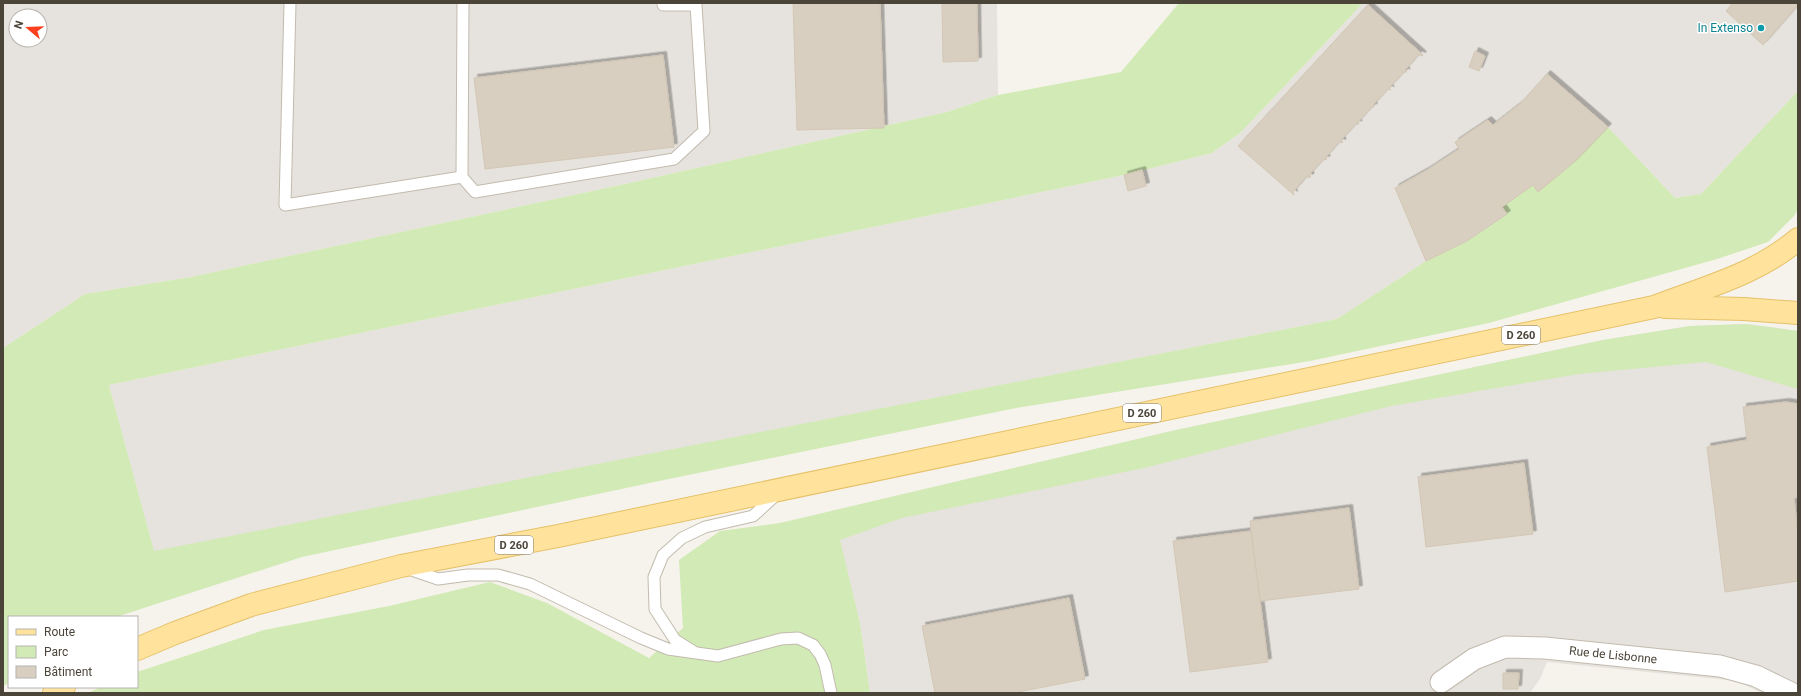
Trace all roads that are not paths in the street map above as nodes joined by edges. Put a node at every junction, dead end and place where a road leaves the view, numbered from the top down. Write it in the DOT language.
graph roads {
  1 [pos="290,3"];
  2 [pos="463,3"];
  3 [pos="663,3"];
  4 [pos="462,177"];
  5 [pos="1798,238"];
  6 [pos="1654,307"];
  7 [pos="1798,313"];
  8 [pos="782,489"];
  9 [pos="400,566"];
  10 [pos="138,649"];
  11 [pos="698,654"];
  12 [pos="1441,682"];
  13 [pos="831,693"];
  14 [pos="1790,693"];
  1 -- 4 [label="lane"];
  2 -- 4 [label="lane"];
  3 -- 4 [label="lane"];
  5 -- 6 [label="main road, D 260"];
  6 -- 7 [label="main road, D 260"];
  6 -- 8 [label="main road, D 260"];
  8 -- 9 [label="main road, D 260"];
  8 -- 11 [label="lane"];
  9 -- 10 [label="main road, D 260"];
  9 -- 11 [label="lane"];
  11 -- 13 [label="lane"];
  12 -- 14 [label="street, Rue de Lisbonne"];
}
